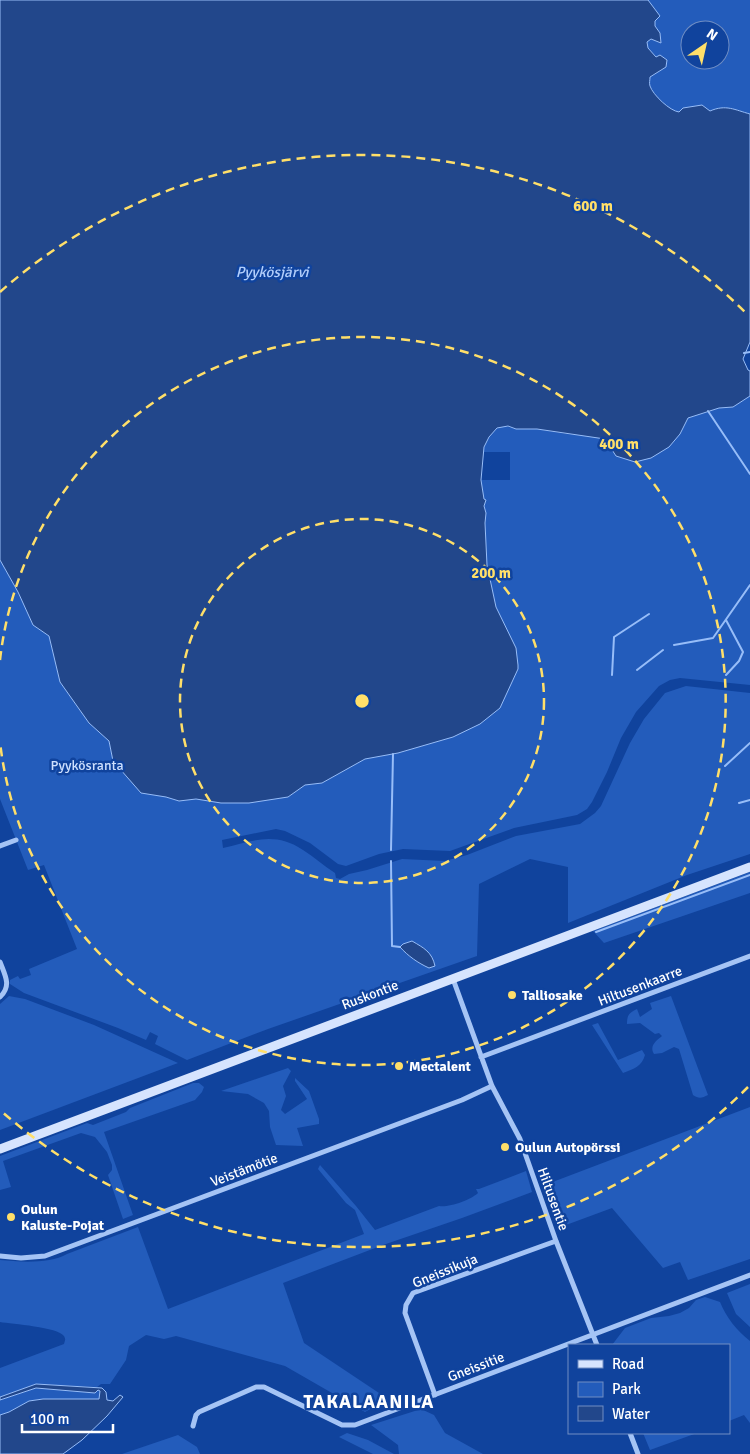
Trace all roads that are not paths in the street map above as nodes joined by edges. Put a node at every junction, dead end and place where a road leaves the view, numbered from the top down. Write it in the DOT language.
graph roads {
  1 [pos="16,840"];
  2 [pos="0,846"];
  3 [pos="750,868"];
  4 [pos="750,956"];
  5 [pos="0,962"];
  6 [pos="453,979"];
  7 [pos="0,997"];
  8 [pos="481,1057"];
  9 [pos="492,1086"];
  10 [pos="0,1149"];
  11 [pos="556,1241"];
  12 [pos="0,1256"];
  13 [pos="750,1275"];
  14 [pos="593,1334"];
  15 [pos="597,1344"];
  16 [pos="435,1395"];
  17 [pos="193,1426"];
  18 [pos="630,1434"];
  19 [pos="638,1454"];
  1 -- 2 [label="street"];
  3 -- 6 [label="main road, Ruskontie"];
  4 -- 8 [label="street, Hiltusenkaarre"];
  5 -- 7 [label="street"];
  6 -- 8 [label="street, Hiltusentie"];
  6 -- 10 [label="main road, Ruskontie"];
  8 -- 9 [label="street, Hiltusentie"];
  9 -- 11 [label="street, Hiltusentie"];
  9 -- 12 [label="street, Veistämötie"];
  11 -- 14 [label="street, Hiltusentie"];
  11 -- 16 [label="street, Gneissikuja"];
  13 -- 14 [label="street, Gneissitie"];
  14 -- 15 [label="street, Hiltusentie"];
  14 -- 16 [label="street, Gneissitie"];
  16 -- 17 [label="street, Gneissitie"];
  18 -- 19 [label="street"];
}
